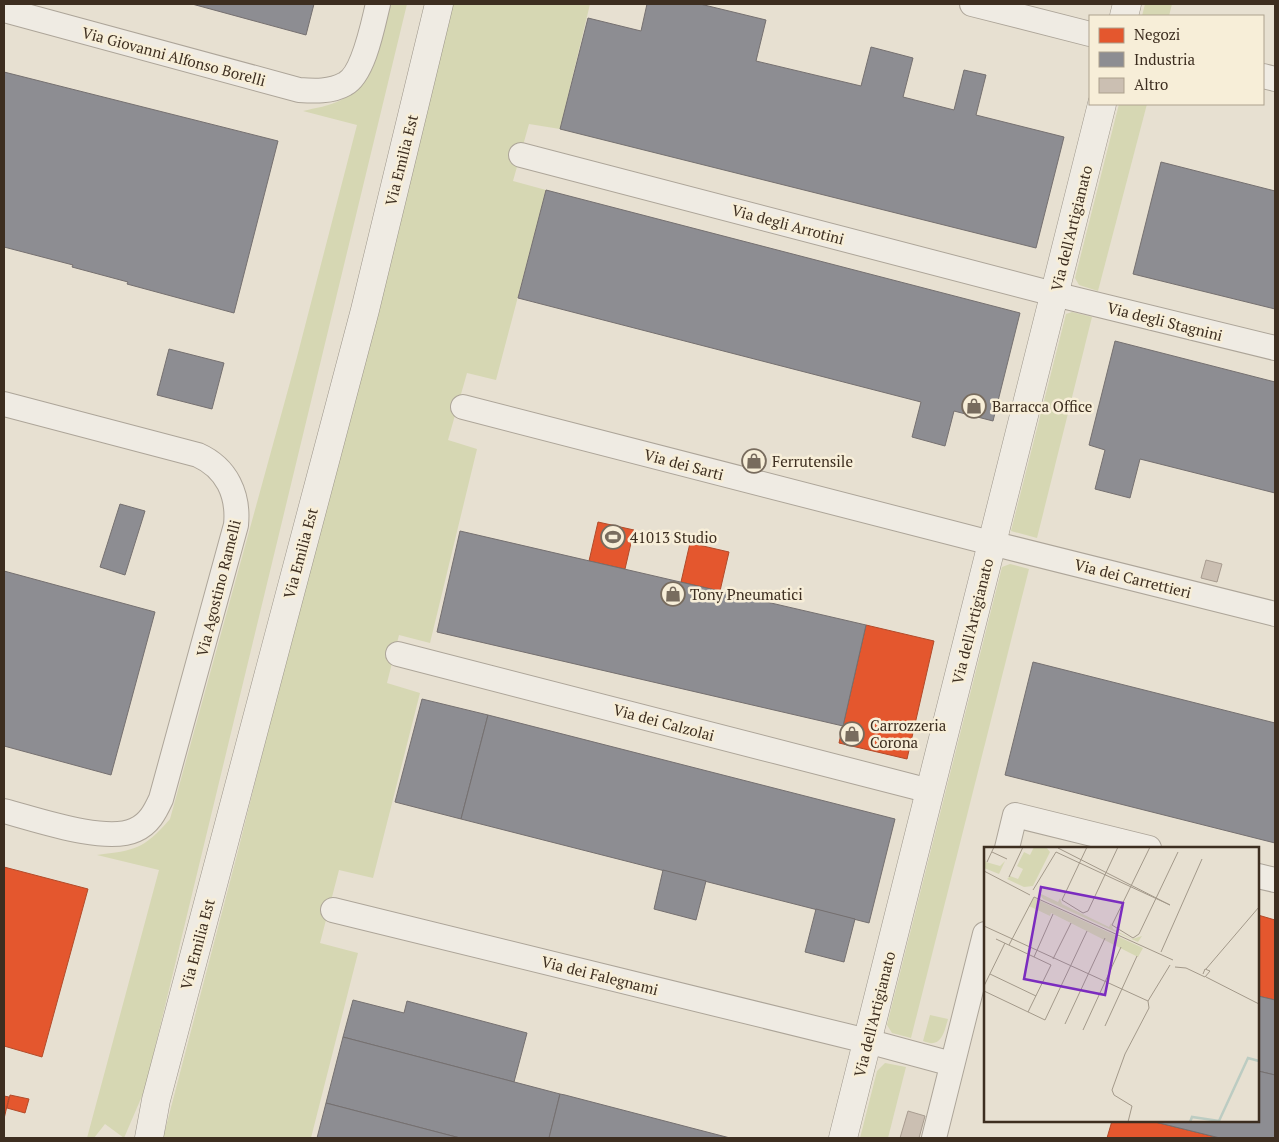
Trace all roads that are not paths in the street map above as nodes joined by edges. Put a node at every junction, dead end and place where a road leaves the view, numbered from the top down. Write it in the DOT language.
graph roads {
  1 [pos="378,4"];
  2 [pos="439,4"];
  3 [pos="972,4"];
  4 [pos="4,10"];
  5 [pos="1089,34"];
  6 [pos="1102,105"];
  7 [pos="521,155"];
  8 [pos="1054,294"];
  9 [pos="1275,348"];
  10 [pos="4,404"];
  11 [pos="463,407"];
  12 [pos="991,543"];
  13 [pos="1275,614"];
  14 [pos="398,654"];
  15 [pos="930,791"];
  16 [pos="4,811"];
  17 [pos="1007,847"];
  18 [pos="1145,847"];
  19 [pos="1259,876"];
  20 [pos="1275,880"];
  21 [pos="333,910"];
  22 [pos="984,938"];
  23 [pos="867,1041"];
  24 [pos="952,1064"];
  25 [pos="156,1100"];
  26 [pos="132,1138"];
  27 [pos="149,1138"];
  28 [pos="843,1138"];
  29 [pos="934,1138"];
  1 -- 4 [label="street, Via Giovanni Alfonso Borelli"];
  2 -- 25 [label="main road, Via Emilia Est"];
  3 -- 5 [label="street"];
  6 -- 8 [label="main road, Via dell'Artigianato"];
  7 -- 8 [label="street, Via degli Arrotini"];
  8 -- 9 [label="street, Via degli Stagnini"];
  8 -- 12 [label="main road, Via dell'Artigianato"];
  10 -- 16 [label="street, Via Agostino Ramelli"];
  11 -- 12 [label="street, Via dei Sarti"];
  12 -- 13 [label="street, Via dei Carrettieri"];
  12 -- 15 [label="main road, Via dell'Artigianato"];
  14 -- 15 [label="street, Via dei Calzolai"];
  15 -- 23 [label="main road, Via dell'Artigianato"];
  17 -- 18 [label="street"];
  19 -- 20 [label="street"];
  21 -- 23 [label="street, Via dei Falegnami"];
  22 -- 24 [label="street"];
  23 -- 24 [label="street, Via dei Falegnami"];
  23 -- 28 [label="main road, Via dell'Artigianato"];
  24 -- 29 [label="street"];
  25 -- 26 [label="main road, Via Emilia Est"];
  25 -- 27 [label="main road, Via Emilia Est"];
}
